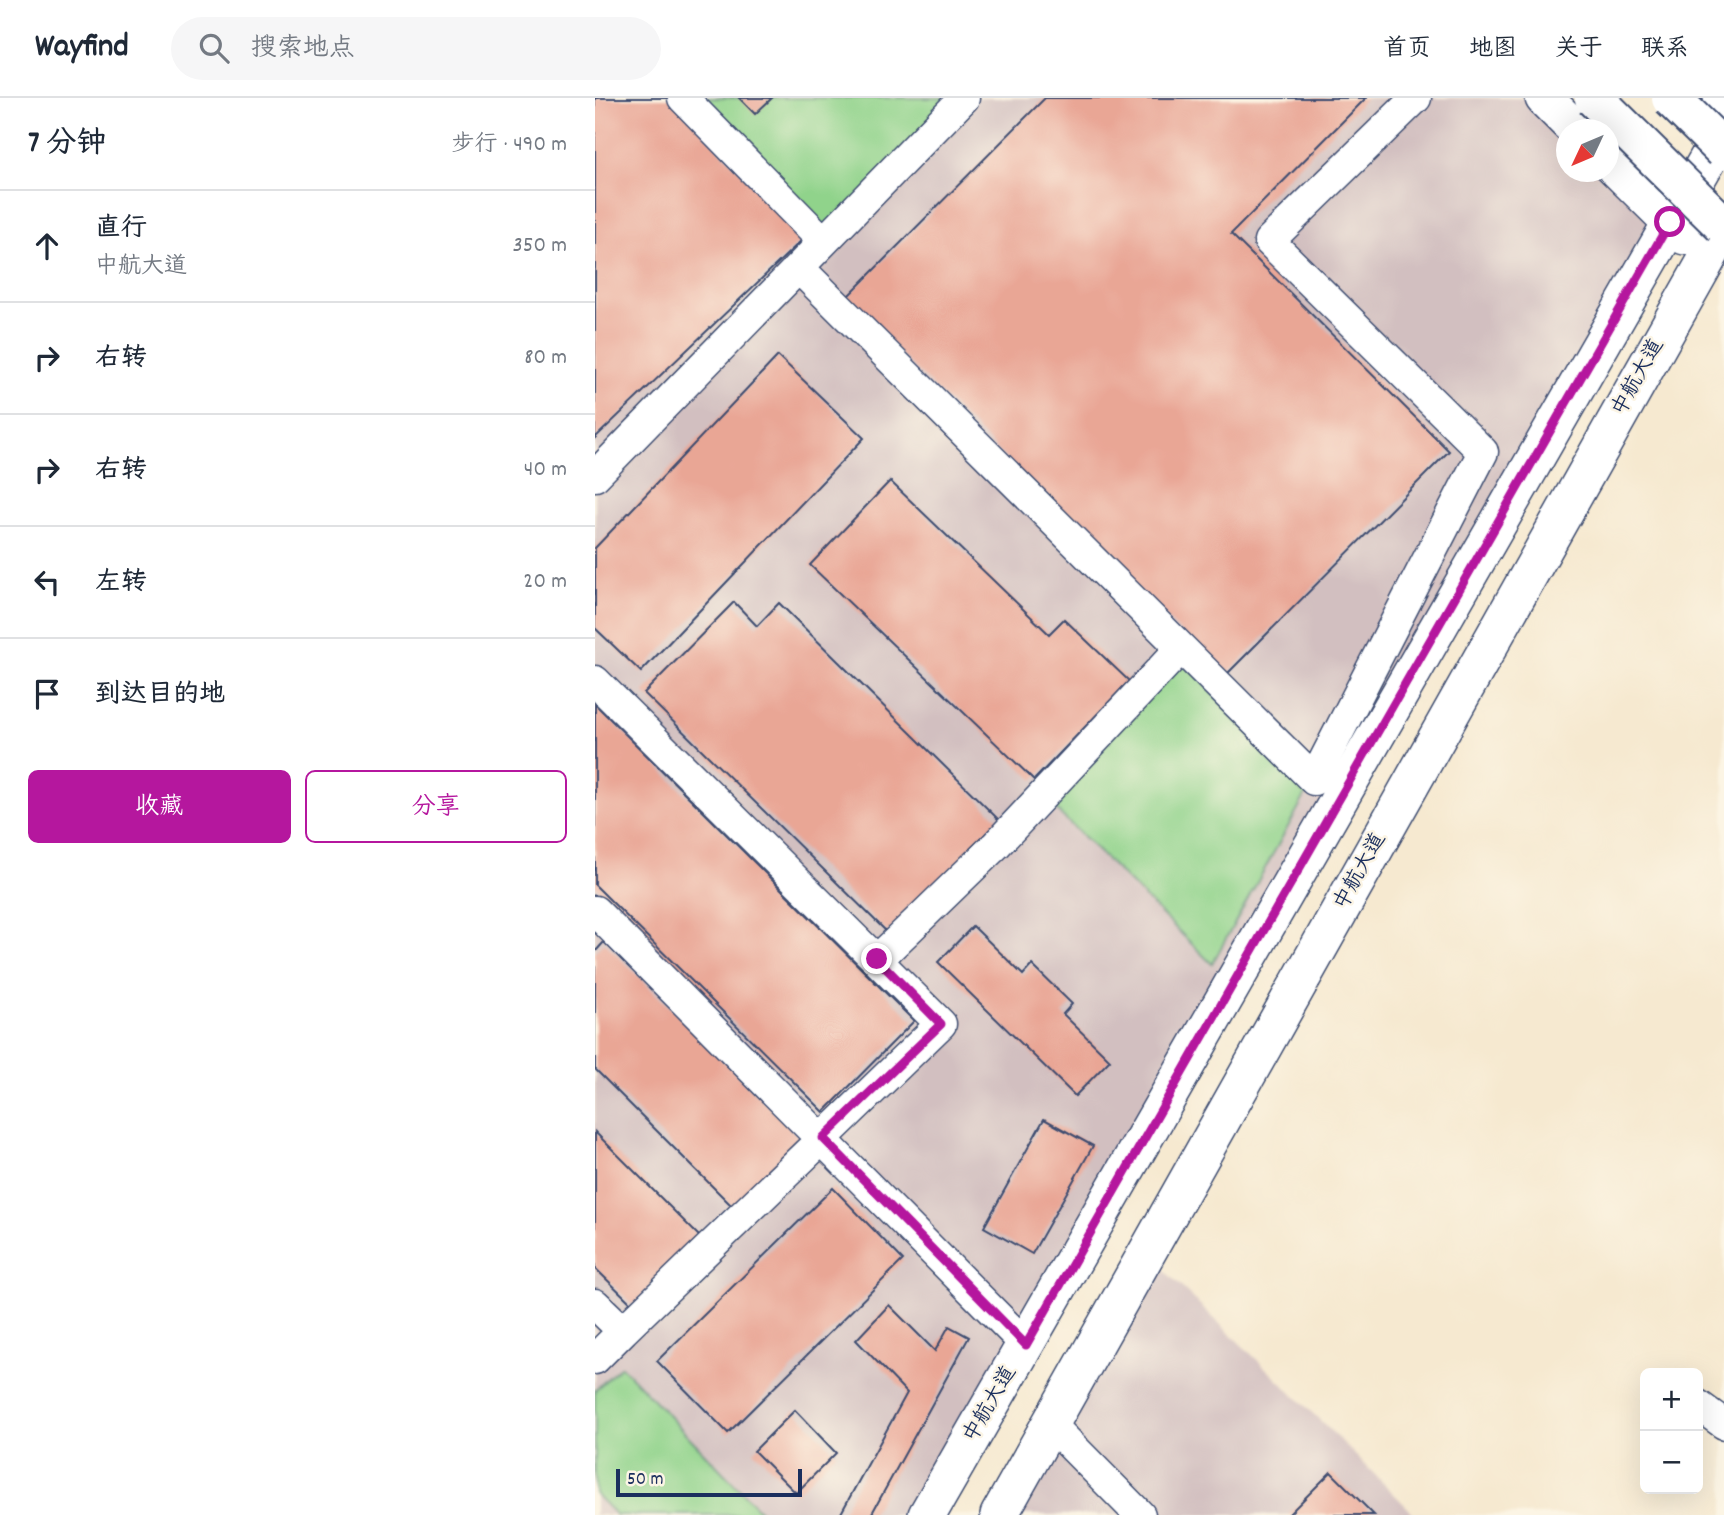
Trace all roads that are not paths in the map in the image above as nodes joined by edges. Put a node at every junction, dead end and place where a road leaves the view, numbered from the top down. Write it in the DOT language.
graph roads {
  1 [pos="683,98"];
  2 [pos="964,98"];
  3 [pos="1416,98"];
  4 [pos="1544,98"];
  5 [pos="1594,98"];
  6 [pos="1671,98"];
  7 [pos="1565,119"];
  8 [pos="1724,131"];
  9 [pos="1724,150"];
  10 [pos="1619,172"];
  11 [pos="1670,222"];
  12 [pos="823,241"];
  13 [pos="1720,246"];
  14 [pos="799,268"];
  15 [pos="595,476"];
  16 [pos="1181,648"];
  17 [pos="595,681"];
  18 [pos="595,911"];
  19 [pos="877,959"];
  20 [pos="823,1138"];
  21 [pos="595,1304"];
  22 [pos="623,1331"];
  23 [pos="1026,1345"];
  24 [pos="595,1359"];
  25 [pos="1703,1409"];
  26 [pos="1050,1424"];
  27 [pos="1724,1424"];
  28 [pos="927,1515"];
  29 [pos="999,1515"];
  30 [pos="1140,1515"];
  1 -- 12 [label="street"];
  2 -- 12 [label="street"];
  3 -- 16 [label="street"];
  4 -- 7 [label="main road"];
  5 -- 13 [label="highway, bridge"];
  6 -- 9 [label="highway, bridge"];
  8 -- 11 [label="main road, 中航大道"];
  10 -- 11 [label="main road"];
  11 -- 13 [label="main road"];
  11 -- 23 [label="main road, 中航大道"];
  12 -- 14 [label="street"];
  13 -- 26 [label="main road, 中航大道"];
  14 -- 15 [label="street"];
  14 -- 16 [label="street"];
  16 -- 19 [label="street"];
  17 -- 19 [label="street"];
  18 -- 20 [label="street"];
  19 -- 20 [label="street"];
  20 -- 22 [label="street"];
  20 -- 23 [label="street"];
  21 -- 22 [label="street"];
  22 -- 24 [label="street"];
  23 -- 28 [label="main road, 中航大道"];
  25 -- 27 [label="street"];
  26 -- 29 [label="main road, 中航大道"];
  26 -- 30 [label="street"];
}
